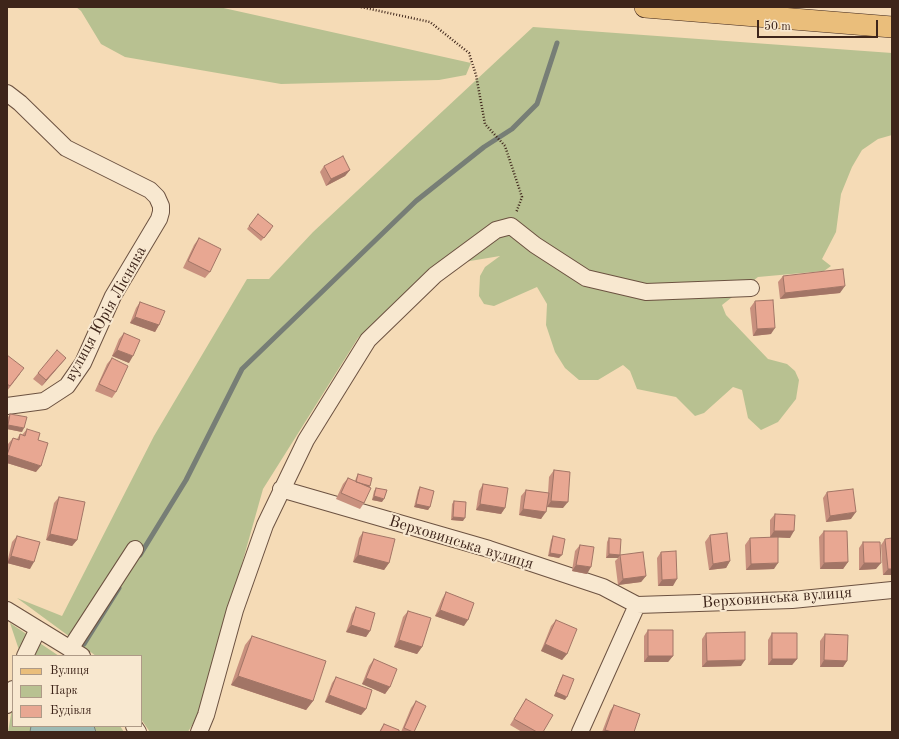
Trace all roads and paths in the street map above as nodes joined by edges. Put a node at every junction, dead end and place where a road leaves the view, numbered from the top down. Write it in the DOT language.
graph roads {
  1 [pos="361,7"];
  2 [pos="645,7"];
  3 [pos="892,27"];
  4 [pos="7,93"];
  5 [pos="511,226"];
  6 [pos="751,288"];
  7 [pos="7,406"];
  8 [pos="281,489"];
  9 [pos="135,549"];
  10 [pos="892,590"];
  11 [pos="637,605"];
  12 [pos="7,610"];
  13 [pos="38,629"];
  14 [pos="76,652"];
  15 [pos="25,655"];
  16 [pos="12,692"];
  17 [pos="7,705"];
  18 [pos="199,732"];
  19 [pos="580,732"];
  1 -- 5 [label="path"];
  2 -- 3 [label="main road"];
  4 -- 7 [label="street, вулиця Юрія Лісняка"];
  5 -- 6 [label="street"];
  5 -- 8 [label="street"];
  8 -- 11 [label="street, Верховинська вулиця"];
  8 -- 18 [label="street"];
  9 -- 14 [label="street"];
  10 -- 11 [label="street, Верховинська вулиця"];
  11 -- 19 [label="street"];
  12 -- 13 [label="street"];
  13 -- 14 [label="street"];
  13 -- 15 [label="street"];
  16 -- 17 [label="street"];
}
